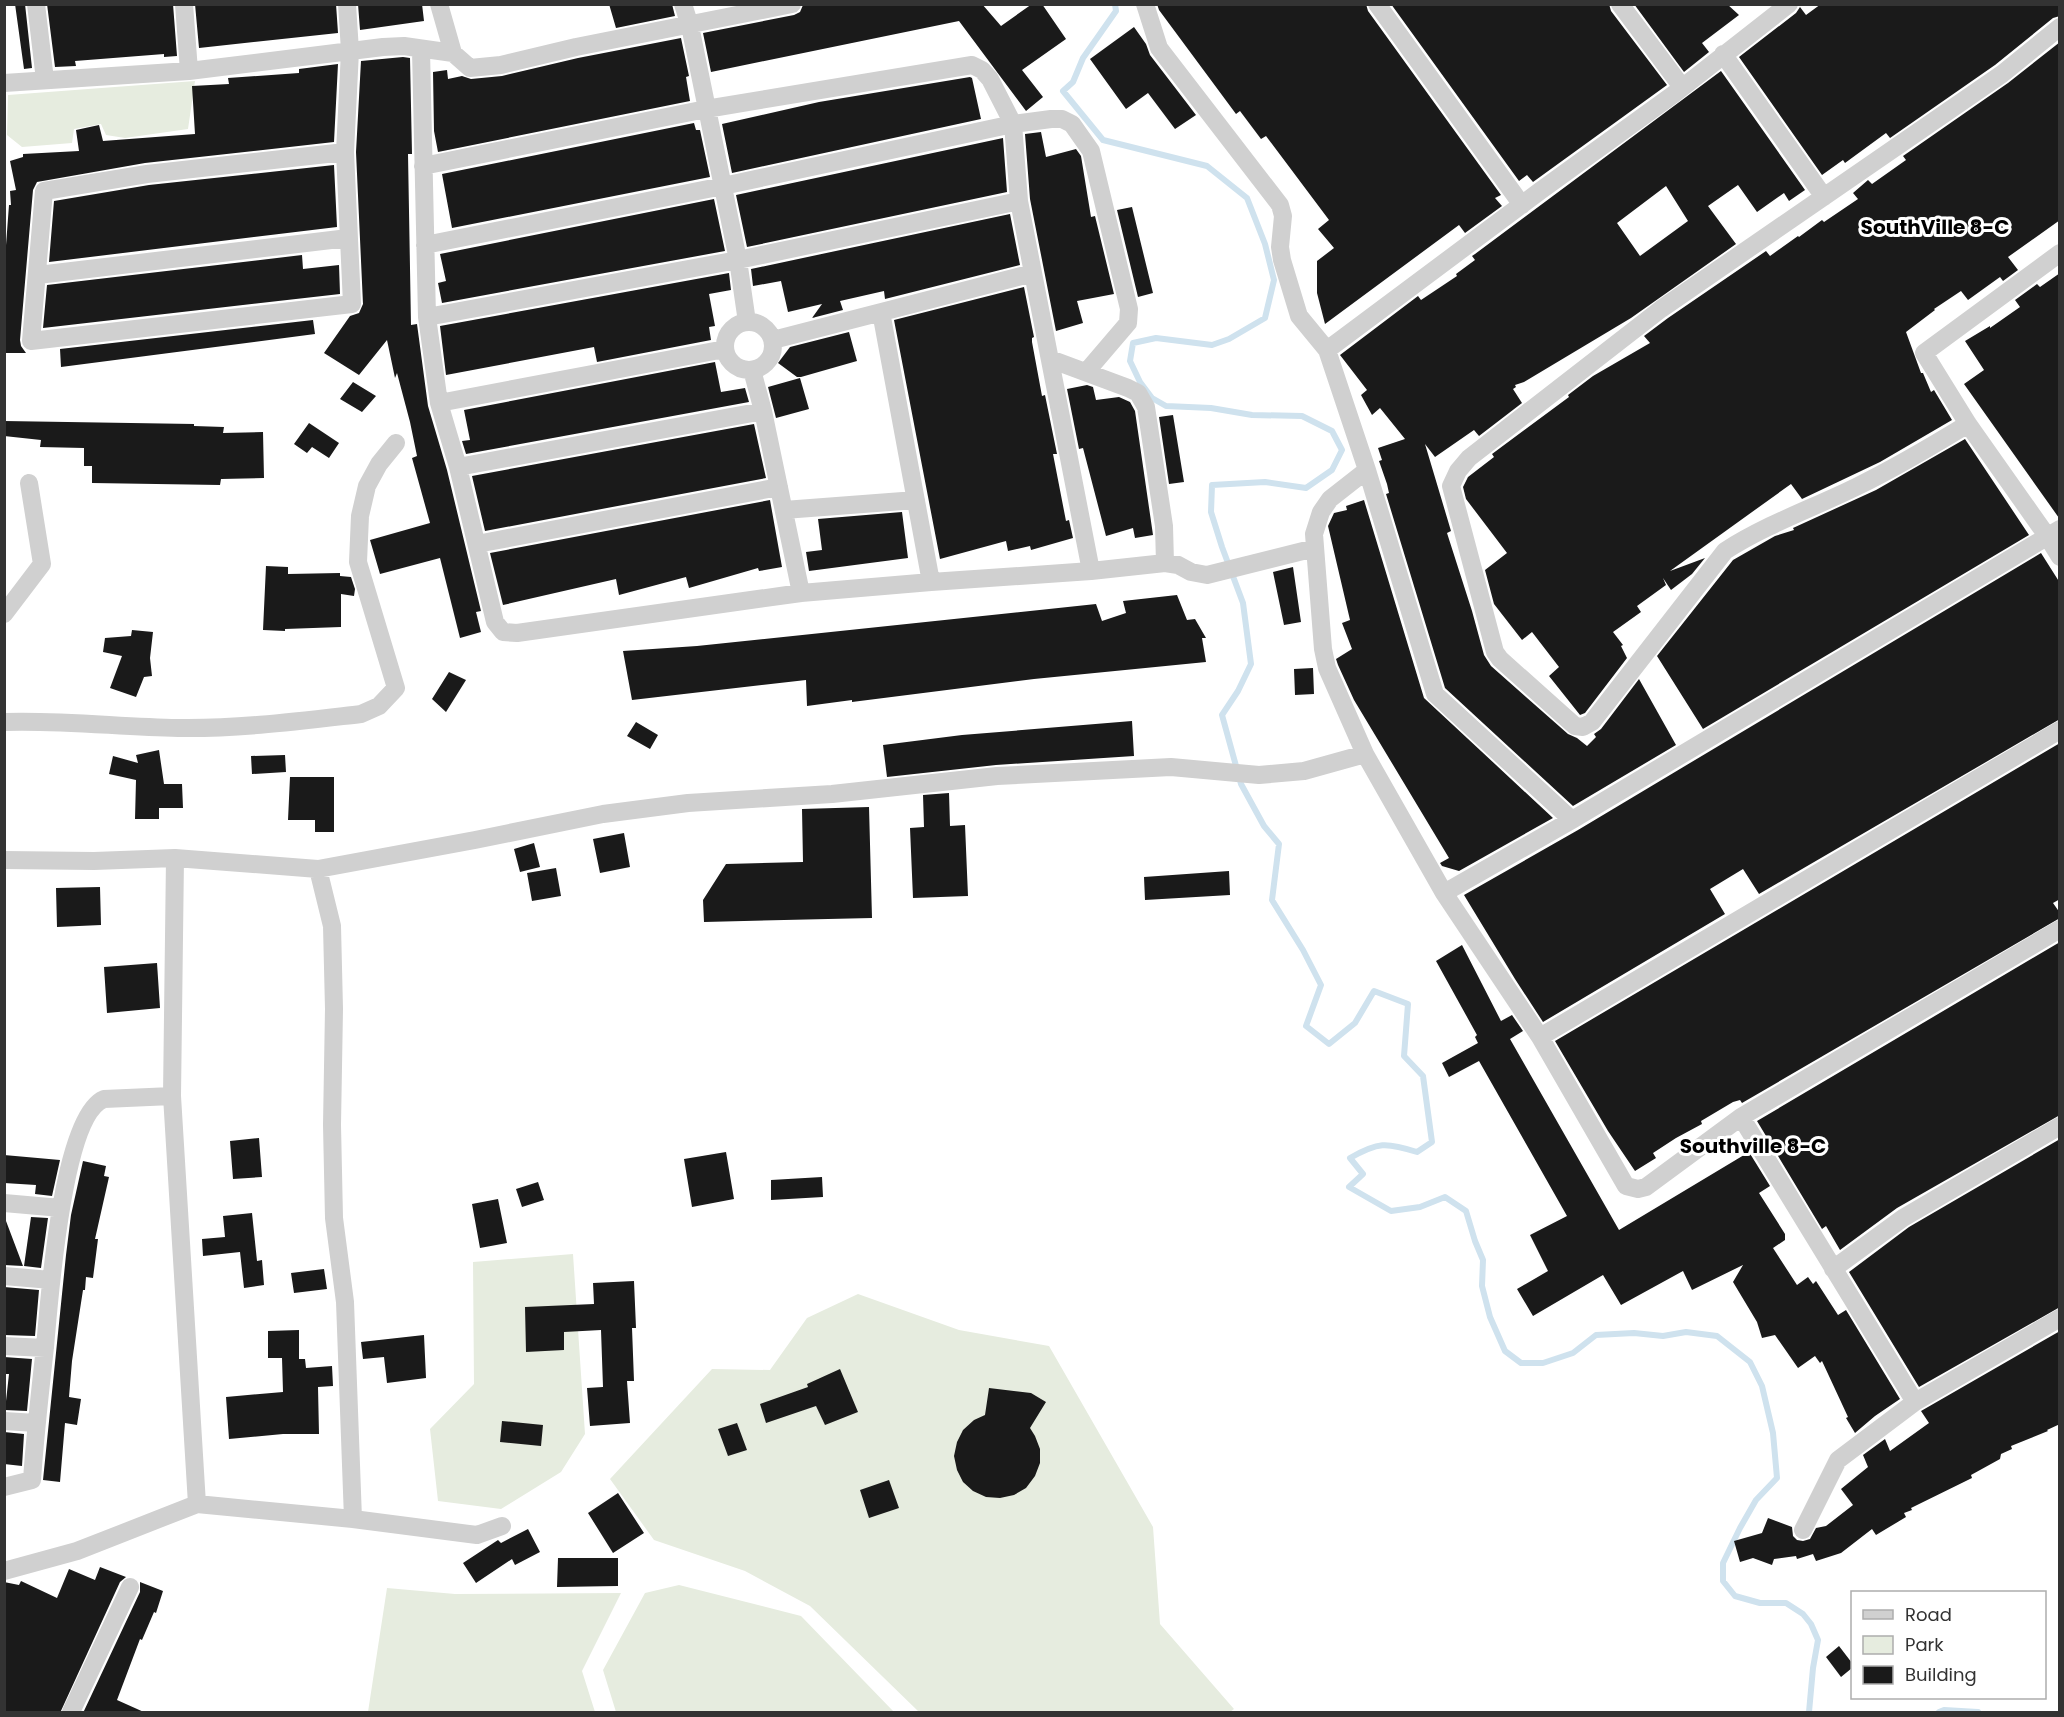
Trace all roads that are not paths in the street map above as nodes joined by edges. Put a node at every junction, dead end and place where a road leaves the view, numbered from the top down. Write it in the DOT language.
graph roads {
  1 [pos="36,4"];
  2 [pos="183,4"];
  3 [pos="346,4"];
  4 [pos="439,4"];
  5 [pos="683,4"];
  6 [pos="792,4"];
  7 [pos="1145,4"];
  8 [pos="1377,4"];
  9 [pos="1620,4"];
  10 [pos="1789,4"];
  11 [pos="690,26"];
  12 [pos="2060,27"];
  13 [pos="421,50"];
  14 [pos="350,51"];
  15 [pos="453,53"];
  16 [pos="1723,54"];
  17 [pos="189,71"];
  18 [pos="45,80"];
  19 [pos="4,83"];
  20 [pos="1682,87"];
  21 [pos="706,109"];
  22 [pos="1013,124"];
  23 [pos="345,152"];
  24 [pos="423,166"];
  25 [pos="723,186"];
  26 [pos="1824,197"];
  27 [pos="1019,201"];
  28 [pos="1522,205"];
  29 [pos="348,238"];
  30 [pos="425,244"];
  31 [pos="2060,253"];
  32 [pos="738,260"];
  33 [pos="1033,273"];
  34 [pos="38,275"];
  35 [pos="881,312"];
  36 [pos="427,317"];
  37 [pos="747,322"];
  38 [pos="773,340"];
  39 [pos="725,349"];
  40 [pos="1327,350"];
  41 [pos="1050,359"];
  42 [pos="752,370"];
  43 [pos="1086,371"];
  44 [pos="439,403"];
  45 [pos="763,411"];
  46 [pos="1968,424"];
  47 [pos="396,443"];
  48 [pos="458,467"];
  49 [pos="1367,470"];
  50 [pos="29,483"];
  51 [pos="779,487"];
  52 [pos="916,500"];
  53 [pos="784,510"];
  54 [pos="2053,532"];
  55 [pos="477,544"];
  56 [pos="1315,548"];
  57 [pos="2060,557"];
  58 [pos="1165,563"];
  59 [pos="1091,571"];
  60 [pos="931,582"];
  61 [pos="801,593"];
  62 [pos="4,614"];
  63 [pos="4,722"];
  64 [pos="2060,730"];
  65 [pos="1365,754"];
  66 [pos="1572,820"];
  67 [pos="175,858"];
  68 [pos="4,860"];
  69 [pos="318,869"];
  70 [pos="1444,893"];
  71 [pos="2060,929"];
  72 [pos="1540,1037"];
  73 [pos="172,1096"];
  74 [pos="1741,1117"];
  75 [pos="2060,1126"];
  76 [pos="4,1203"];
  77 [pos="61,1208"];
  78 [pos="1833,1269"];
  79 [pos="4,1276"];
  80 [pos="51,1280"];
  81 [pos="2060,1318"];
  82 [pos="4,1346"];
  83 [pos="45,1348"];
  84 [pos="1915,1402"];
  85 [pos="4,1421"];
  86 [pos="36,1423"];
  87 [pos="4,1487"];
  88 [pos="197,1504"];
  89 [pos="353,1519"];
  90 [pos="502,1526"];
  91 [pos="1803,1530"];
  92 [pos="4,1571"];
  93 [pos="130,1587"];
  94 [pos="71,1713"];
  1 -- 18 [label="street"];
  2 -- 17 [label="street"];
  3 -- 14 [label="street"];
  4 -- 15 [label="street"];
  5 -- 11 [label="street"];
  6 -- 11 [label="street"];
  7 -- 40 [label="street"];
  8 -- 28 [label="street"];
  9 -- 20 [label="street"];
  10 -- 16 [label="street"];
  11 -- 15 [label="street"];
  11 -- 21 [label="street"];
  12 -- 26 [label="street"];
  13 -- 14 [label="street"];
  13 -- 15 [label="street"];
  13 -- 24 [label="street"];
  14 -- 17 [label="street"];
  14 -- 23 [label="street"];
  16 -- 20 [label="street"];
  16 -- 26 [label="street"];
  17 -- 18 [label="street"];
  18 -- 19 [label="street"];
  20 -- 28 [label="street"];
  21 -- 22 [label="street"];
  21 -- 24 [label="street"];
  21 -- 25 [label="street"];
  22 -- 25 [label="street"];
  22 -- 27 [label="street"];
  22 -- 43 [label="street"];
  23 -- 29 [label="street"];
  23 -- 34 [label="street"];
  24 -- 30 [label="street"];
  25 -- 30 [label="street"];
  25 -- 32 [label="street"];
  26 -- 46 [label="street"];
  27 -- 32 [label="street"];
  27 -- 33 [label="street"];
  28 -- 40 [label="street"];
  29 -- 34 [label="street"];
  29 -- 34 [label="street"];
  30 -- 36 [label="street"];
  31 -- 46 [label="street"];
  32 -- 36 [label="street"];
  32 -- 37 [label="street"];
  33 -- 35 [label="street"];
  33 -- 41 [label="street"];
  35 -- 38 [label="street"];
  35 -- 52 [label="street"];
  36 -- 44 [label="street"];
  37 -- 38 [label="street"];
  37 -- 39 [label="street"];
  38 -- 42 [label="street"];
  39 -- 42 [label="street"];
  39 -- 44 [label="street"];
  40 -- 49 [label="street"];
  41 -- 43 [label="street"];
  41 -- 59 [label="street"];
  42 -- 45 [label="street"];
  43 -- 58 [label="street"];
  44 -- 48 [label="street"];
  45 -- 48 [label="street"];
  45 -- 51 [label="street"];
  46 -- 54 [label="street"];
  47 -- 63 [label="street"];
  48 -- 55 [label="street"];
  49 -- 56 [label="street"];
  49 -- 66 [label="street"];
  50 -- 62 [label="street"];
  51 -- 53 [label="street"];
  51 -- 55 [label="street"];
  52 -- 53 [label="street"];
  52 -- 60 [label="street"];
  53 -- 61 [label="street"];
  54 -- 57 [label="street"];
  54 -- 66 [label="street"];
  55 -- 61 [label="street"];
  56 -- 58 [label="street"];
  56 -- 65 [label="street"];
  58 -- 59 [label="street"];
  59 -- 60 [label="street"];
  60 -- 61 [label="street"];
  64 -- 72 [label="street"];
  65 -- 69 [label="street"];
  65 -- 70 [label="street"];
  66 -- 70 [label="street"];
  67 -- 68 [label="street"];
  67 -- 69 [label="street"];
  67 -- 73 [label="street"];
  69 -- 89 [label="street"];
  70 -- 72 [label="street"];
  71 -- 74 [label="street"];
  72 -- 74 [label="street"];
  73 -- 77 [label="street"];
  73 -- 88 [label="street"];
  74 -- 78 [label="street"];
  75 -- 78 [label="street"];
  76 -- 77 [label="street"];
  77 -- 80 [label="street"];
  78 -- 84 [label="street"];
  79 -- 80 [label="street"];
  80 -- 83 [label="street"];
  81 -- 84 [label="street"];
  82 -- 83 [label="street"];
  83 -- 86 [label="street"];
  84 -- 91 [label="street"];
  85 -- 86 [label="street"];
  86 -- 87 [label="street"];
  88 -- 89 [label="street"];
  88 -- 92 [label="street"];
  89 -- 90 [label="street"];
  93 -- 94 [label="street"];
}
